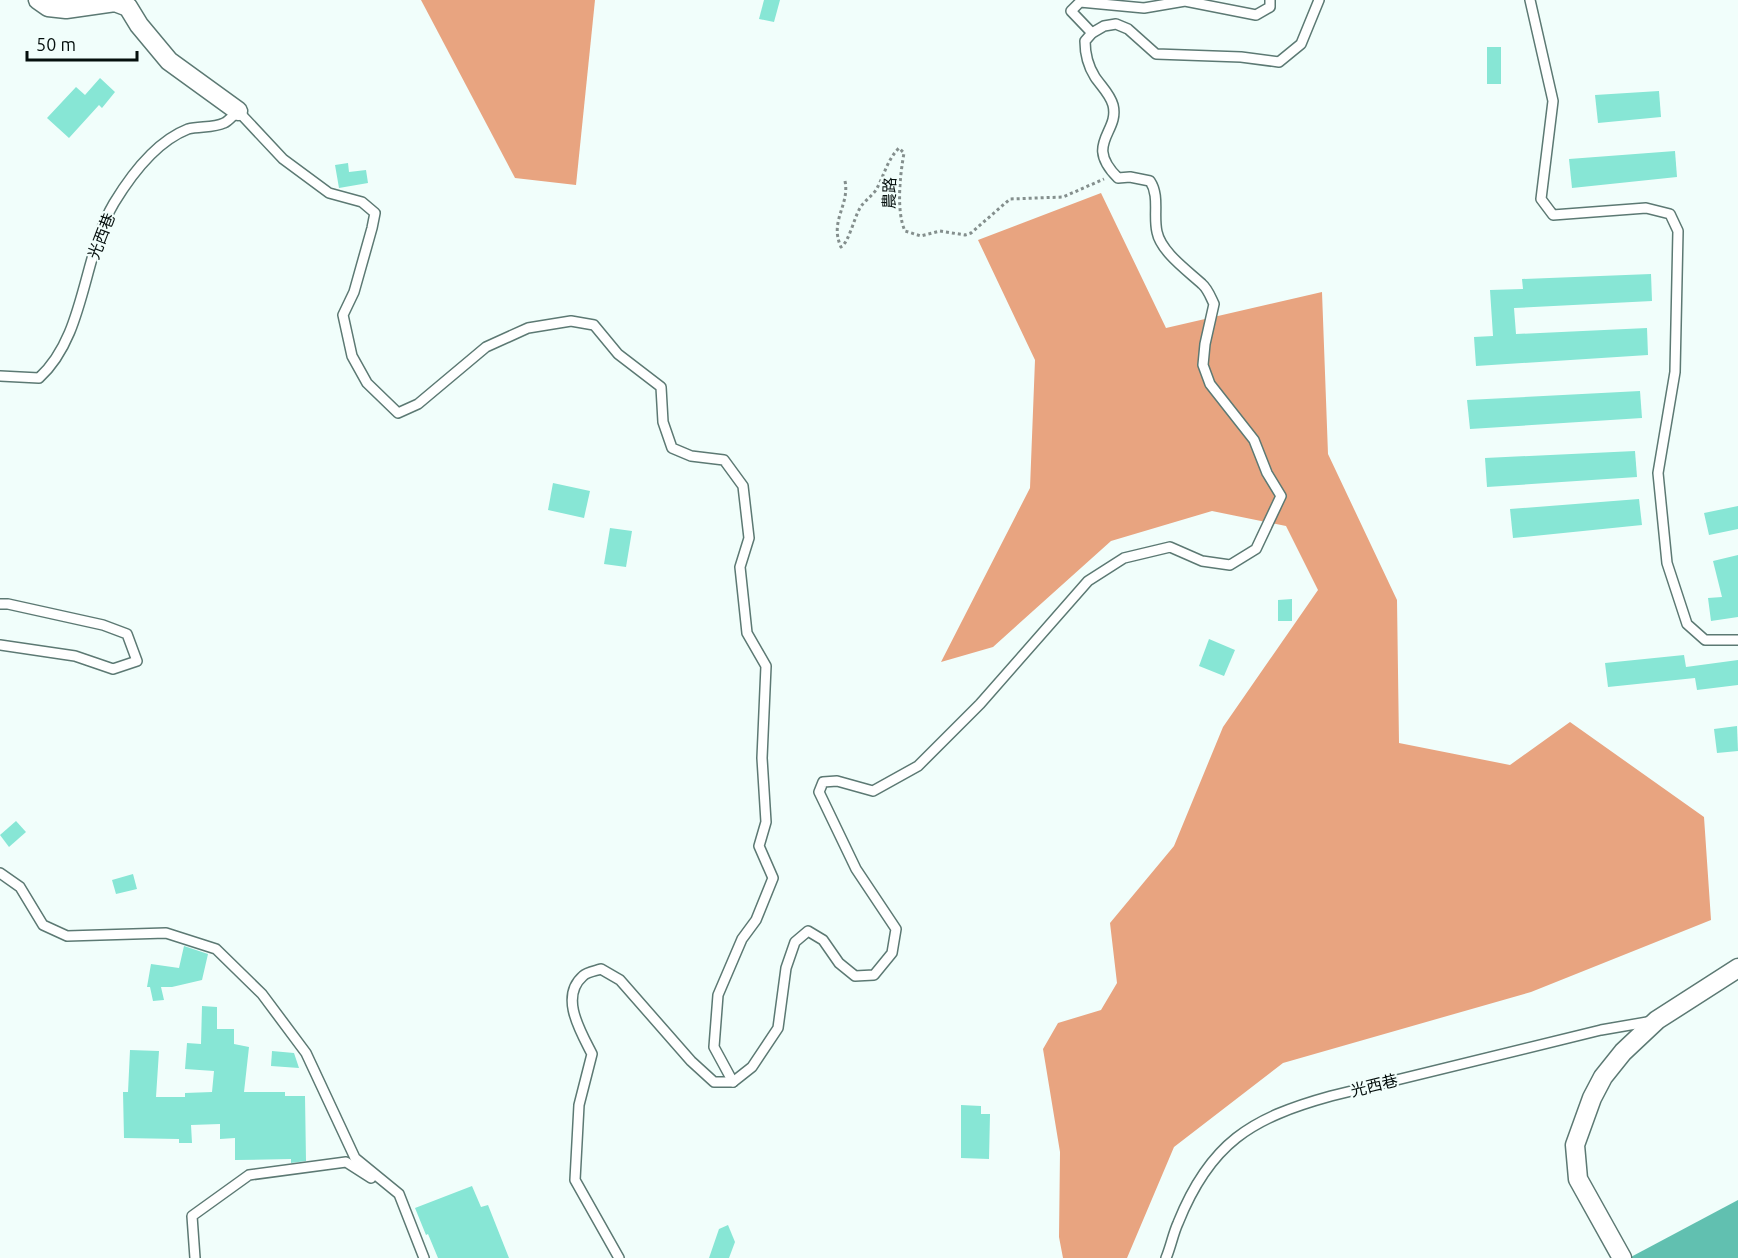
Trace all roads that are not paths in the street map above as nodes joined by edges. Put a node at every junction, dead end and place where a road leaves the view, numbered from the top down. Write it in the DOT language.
graph roads {
  1 [pos="38,0"];
  2 [pos="1270,0"];
  3 [pos="1319,0"];
  4 [pos="1530,0"];
  5 [pos="1092,33"];
  6 [pos="238,111"];
  7 [pos="0,376"];
  8 [pos="0,604"];
  9 [pos="1738,640"];
  10 [pos="0,645"];
  11 [pos="0,873"];
  12 [pos="1738,968"];
  13 [pos="1657,1020"];
  14 [pos="733,1082"];
  15 [pos="399,1194"];
  16 [pos="1620,1256"];
  17 [pos="195,1258"];
  18 [pos="424,1258"];
  19 [pos="619,1258"];
  20 [pos="1166,1258"];
  1 -- 6 [label="street"];
  2 -- 5 [label="lane"];
  3 -- 5 [label="lane"];
  4 -- 9 [label="lane"];
  5 -- 14 [label="lane"];
  6 -- 7 [label="lane, 光西巷"];
  6 -- 14 [label="lane"];
  8 -- 10 [label="lane"];
  11 -- 15 [label="lane"];
  12 -- 13 [label="street, 光西巷"];
  13 -- 16 [label="street, 光西巷"];
  13 -- 20 [label="lane, 光西巷"];
  14 -- 19 [label="lane"];
  15 -- 17 [label="lane"];
  15 -- 18 [label="lane"];
}
